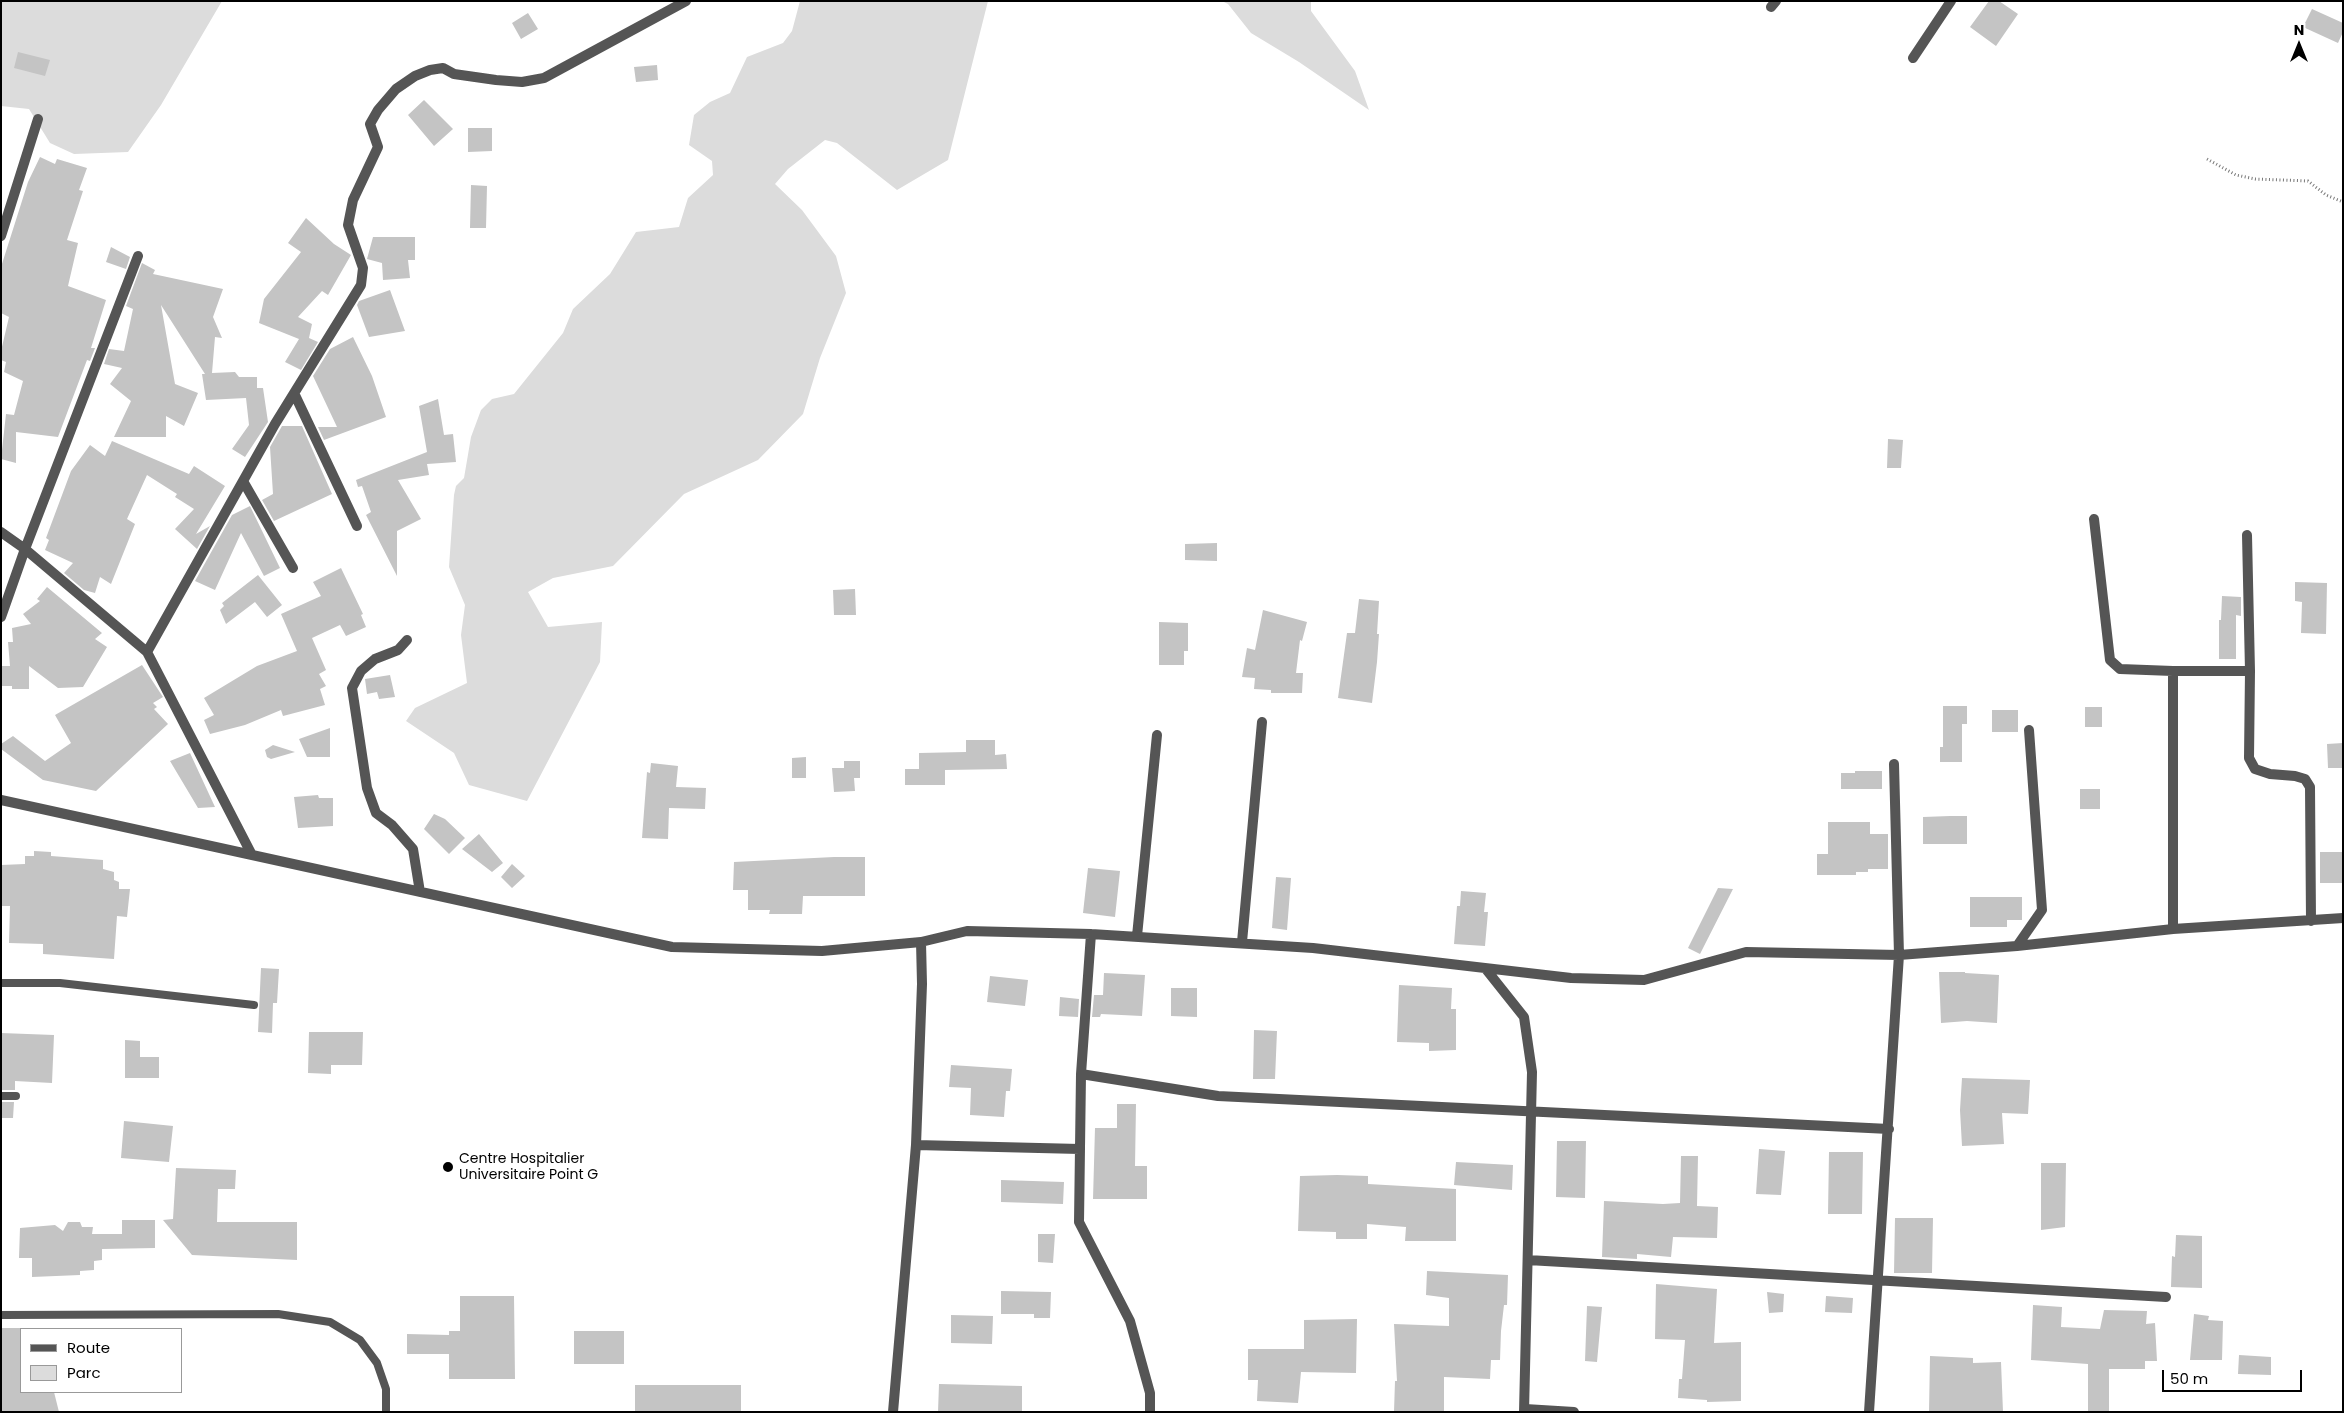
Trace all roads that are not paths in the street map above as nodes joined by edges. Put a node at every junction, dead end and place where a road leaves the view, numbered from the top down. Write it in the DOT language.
graph roads {
  1 [pos="686,1"];
  2 [pos="1950,1"];
  3 [pos="1913,58"];
  4 [pos="38,119"];
  5 [pos="1,236"];
  6 [pos="138,256"];
  7 [pos="294,393"];
  8 [pos="243,481"];
  9 [pos="2094,519"];
  10 [pos="357,526"];
  11 [pos="1,532"];
  12 [pos="2247,535"];
  13 [pos="25,549"];
  14 [pos="292,568"];
  15 [pos="1,618"];
  16 [pos="407,640"];
  17 [pos="147,652"];
  18 [pos="2172,671"];
  19 [pos="2250,671"];
  20 [pos="1262,722"];
  21 [pos="2029,730"];
  22 [pos="1157,735"];
  23 [pos="1894,764"];
  24 [pos="1,800"];
  25 [pos="252,855"];
  26 [pos="420,892"];
  27 [pos="2343,918"];
  28 [pos="2311,921"];
  29 [pos="2173,929"];
  30 [pos="1091,934"];
  31 [pos="1137,936"];
  32 [pos="921,942"];
  33 [pos="1242,942"];
  34 [pos="2017,946"];
  35 [pos="1899,955"];
  36 [pos="1485,968"];
  37 [pos="1,983"];
  38 [pos="254,1005"];
  39 [pos="1081,1074"];
  40 [pos="1,1096"];
  41 [pos="16,1096"];
  42 [pos="1531,1113"];
  43 [pos="1888,1129"];
  44 [pos="916,1145"];
  45 [pos="1080,1149"];
  46 [pos="1528,1260"];
  47 [pos="1880,1280"];
  48 [pos="2166,1297"];
  49 [pos="1,1315"];
  50 [pos="1524,1411"];
  51 [pos="386,1412"];
  52 [pos="893,1412"];
  53 [pos="1150,1412"];
  54 [pos="1574,1412"];
  55 [pos="1869,1412"];
  1 -- 7 [label="street"];
  2 -- 3 [label="street"];
  4 -- 5 [label="street"];
  6 -- 13 [label="street"];
  7 -- 8 [label="street"];
  7 -- 10 [label="street"];
  8 -- 14 [label="street"];
  8 -- 17 [label="street"];
  9 -- 18 [label="street"];
  11 -- 13 [label="street"];
  12 -- 19 [label="street"];
  13 -- 15 [label="street"];
  13 -- 17 [label="street"];
  16 -- 26 [label="street"];
  17 -- 25 [label="street"];
  18 -- 19 [label="street"];
  18 -- 29 [label="street"];
  19 -- 28 [label="street"];
  20 -- 33 [label="street"];
  21 -- 34 [label="street"];
  22 -- 31 [label="street"];
  23 -- 35 [label="street"];
  24 -- 25 [label="street"];
  25 -- 26 [label="street"];
  26 -- 32 [label="street"];
  27 -- 28 [label="street"];
  28 -- 29 [label="street"];
  29 -- 34 [label="street"];
  30 -- 31 [label="street"];
  30 -- 32 [label="street"];
  30 -- 39 [label="street"];
  31 -- 33 [label="street"];
  32 -- 44 [label="street"];
  33 -- 36 [label="street"];
  34 -- 35 [label="street"];
  35 -- 36 [label="street"];
  35 -- 43 [label="street"];
  36 -- 42 [label="street"];
  37 -- 38 [label="lane"];
  39 -- 42 [label="street"];
  39 -- 45 [label="street"];
  40 -- 41 [label="lane"];
  42 -- 43 [label="street"];
  42 -- 46 [label="street"];
  43 -- 47 [label="street"];
  44 -- 45 [label="street"];
  44 -- 52 [label="street"];
  45 -- 53 [label="street"];
  46 -- 47 [label="street"];
  46 -- 50 [label="street"];
  47 -- 48 [label="street"];
  47 -- 55 [label="street"];
  49 -- 51 [label="lane"];
  50 -- 54 [label="street"];
}
